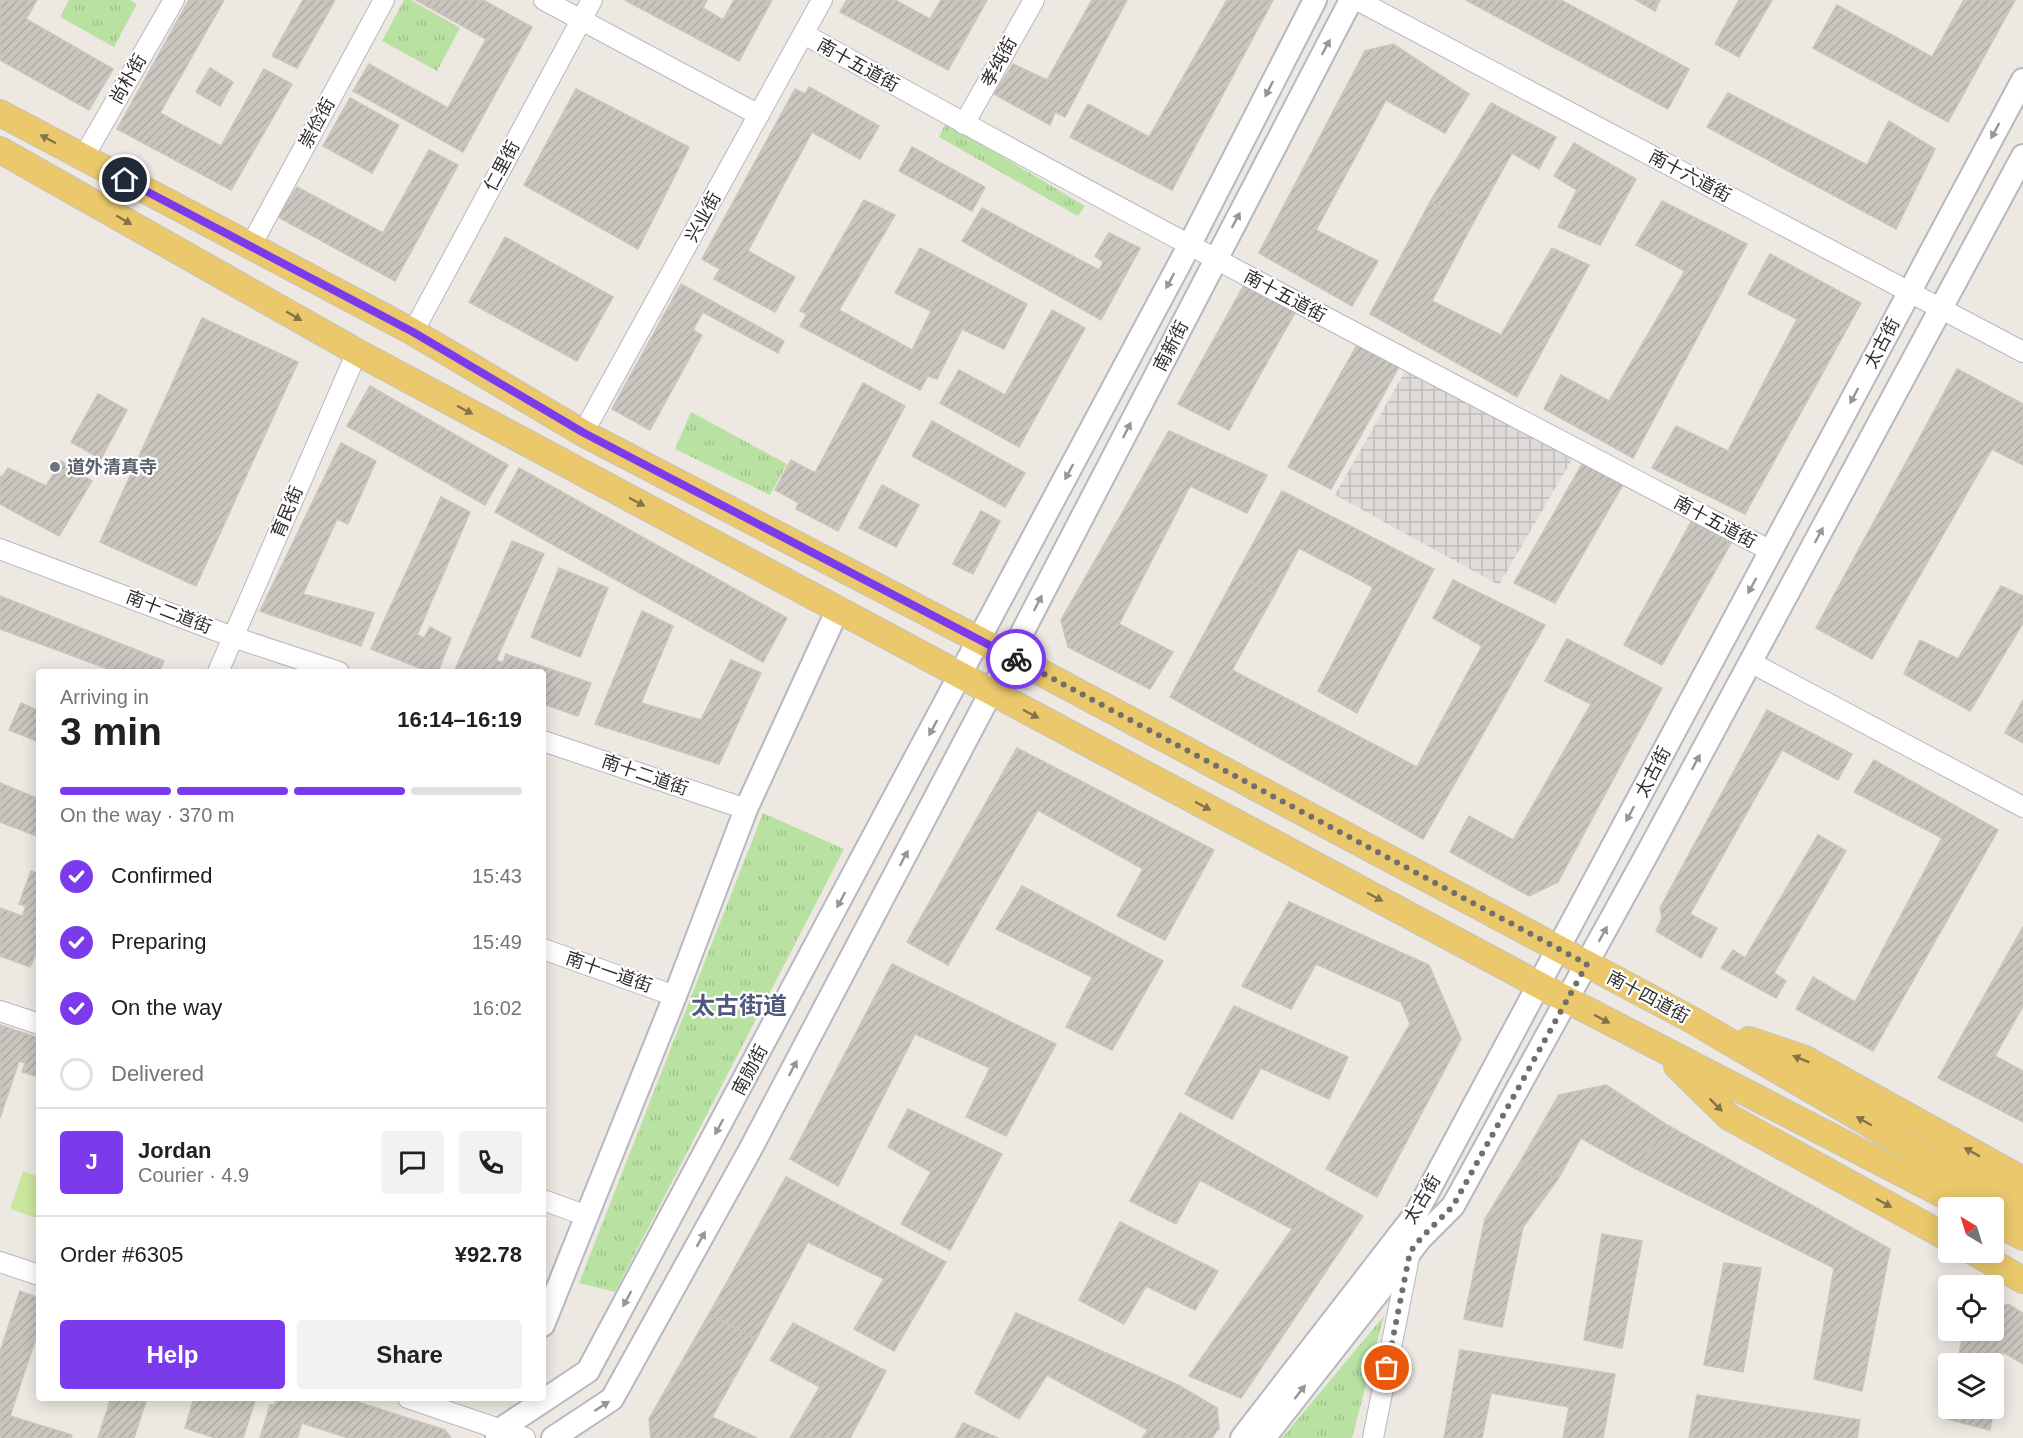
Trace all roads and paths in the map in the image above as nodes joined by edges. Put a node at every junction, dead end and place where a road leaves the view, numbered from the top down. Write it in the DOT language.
graph roads {
  1 [pos="174,0"];
  2 [pos="384,0"];
  3 [pos="544,0"];
  4 [pos="592,0"];
  5 [pos="822,0"];
  6 [pos="1034,0"];
  7 [pos="1315,0"];
  8 [pos="1351,0"];
  9 [pos="1357,0"];
  10 [pos="581,20"];
  11 [pos="804,34"];
  12 [pos="2023,80"];
  13 [pos="0,113"];
  14 [pos="759,115"];
  15 [pos="964,124"];
  16 [pos="0,150"];
  17 [pos="2023,156"];
  18 [pos="83,158"];
  19 [pos="1189,246"];
  20 [pos="250,247"];
  21 [pos="1215,260"];
  22 [pos="1910,291"];
  23 [pos="1941,308"];
  24 [pos="413,332"];
  25 [pos="357,352"];
  26 [pos="2023,352"];
  27 [pos="584,433"];
  28 [pos="0,549"];
  29 [pos="1771,551"];
  30 [pos="838,609"];
  31 [pos="233,637"];
  32 [pos="980,640"];
  33 [pos="1011,656"];
  34 [pos="1750,662"];
  35 [pos="219,669"];
  36 [pos="330,669"];
  37 [pos="961,676"];
  38 [pos="991,693"];
  39 [pos="546,742"];
  40 [pos="2023,807"];
  41 [pos="746,809"];
  42 [pos="1558,948"];
  43 [pos="546,950"];
  44 [pos="1587,964"];
  45 [pos="1539,985"];
  46 [pos="675,996"];
  47 [pos="1567,1000"];
  48 [pos="0,1011"];
  49 [pos="1692,1020"];
  50 [pos="36,1023"];
  51 [pos="1660,1049"];
  52 [pos="1908,1161"];
  53 [pos="2023,1180"];
  54 [pos="1955,1197"];
  55 [pos="546,1201"];
  56 [pos="2023,1208"];
  57 [pos="587,1216"];
  58 [pos="2004,1227"];
  59 [pos="1938,1233"];
  60 [pos="2023,1237"];
  61 [pos="1410,1252"];
  62 [pos="0,1262"];
  63 [pos="1993,1263"];
  64 [pos="36,1274"];
  65 [pos="2023,1280"];
  66 [pos="546,1318"];
  67 [pos="416,1401"];
  68 [pos="513,1401"];
  69 [pos="546,1401"];
  70 [pos="546,1401"];
  71 [pos="499,1434"];
  72 [pos="525,1438"];
  73 [pos="553,1438"];
  74 [pos="1242,1438"];
  75 [pos="1264,1438"];
  76 [pos="1373,1438"];
  1 -- 18 [label="street, 尚朴街"];
  2 -- 20 [label="street, 崇俭街"];
  3 -- 10 [label="street"];
  4 -- 10 [label="street, 仁里街"];
  5 -- 11 [label="street, 兴业街"];
  6 -- 15 [label="street, 孝纯街"];
  7 -- 19 [label="main road, 南新街, one-way"];
  21 -- 8 [label="main road, 南新街, one-way"];
  9 -- 22 [label="street, 南十六道街"];
  10 -- 14 [label="street"];
  10 -- 24 [label="street, 仁里街"];
  11 -- 14 [label="street, 兴业街"];
  11 -- 15 [label="street, 南十五道街"];
  12 -- 22 [label="main road, 太古街, one-way"];
  18 -- 13 [label="main road, 南十四道街, one-way"];
  14 -- 27 [label="street, 兴业街"];
  15 -- 19 [label="street, 南十五道街"];
  16 -- 25 [label="main road, one-way"];
  17 -- 23 [label="main road, 太古街"];
  18 -- 20 [label="main road, 南十四道街"];
  19 -- 21 [label="street, 南十五道街"];
  19 -- 32 [label="main road, 南新街, one-way"];
  20 -- 24 [label="main road, 南十四道街"];
  21 -- 29 [label="street, 南十五道街"];
  33 -- 21 [label="main road, 南新街, one-way"];
  22 -- 23 [label="street, 南十六道街"];
  22 -- 29 [label="main road, 太古街, one-way"];
  23 -- 26 [label="street, 南十六道街"];
  34 -- 23 [label="main road, 太古街, one-way"];
  24 -- 27 [label="main road, 南十四道街"];
  25 -- 30 [label="main road, one-way"];
  25 -- 31 [label="street, 育民街"];
  27 -- 32 [label="main road, 南十四道街"];
  28 -- 31 [label="street, 南十二道街"];
  29 -- 42 [label="main road, 太古街, one-way"];
  30 -- 37 [label="main road"];
  30 -- 41 [label="main road"];
  31 -- 35 [label="street, 育民街"];
  31 -- 36 [label="street, 南十二道街"];
  32 -- 33 [label="main road, 南十四道街"];
  32 -- 37 [label="main road, 南新街"];
  33 -- 38 [label="main road, 南新街"];
  33 -- 42 [label="main road, 南十四道街"];
  34 -- 40 [label="street"];
  44 -- 34 [label="main road, 太古街, one-way"];
  37 -- 38 [label="main road"];
  37 -- 69 [label="main road, 南勋街, one-way"];
  38 -- 45 [label="main road, one-way"];
  73 -- 38 [label="main road, 南勋街, one-way"];
  39 -- 41 [label="street, 南十二道街"];
  41 -- 46 [label="main road"];
  42 -- 44 [label="main road, 南十四道街"];
  42 -- 45 [label="main road, 太古街"];
  43 -- 46 [label="street, 南十一道街"];
  44 -- 47 [label="main road, 太古街"];
  44 -- 49 [label="main road, 南十四道街"];
  45 -- 47 [label="main road"];
  45 -- 74 [label="main road, 太古街"];
  46 -- 57 [label="main road"];
  47 -- 51 [label="main road, one-way"];
  47 -- 61 [label="main road, 太古街"];
  48 -- 50 [label="street"];
  52 -- 49 [label="main road, 南十四道街, one-way"];
  53 -- 49 [label="main road, one-way"];
  51 -- 52 [label="main road"];
  51 -- 59 [label="main road, one-way"];
  52 -- 54 [label="main road"];
  52 -- 56 [label="main road, 南十四道街"];
  55 -- 57 [label="street"];
  57 -- 66 [label="main road"];
  58 -- 60 [label="main road"];
  75 -- 61 [label="main road, 太古街, one-way"];
  61 -- 76 [label="street"];
  62 -- 64 [label="street"];
  63 -- 65 [label="main road"];
  67 -- 71 [label="street"];
  68 -- 71 [label="main road"];
  70 -- 71 [label="main road, 南勋街, one-way"];
  71 -- 72 [label="street"];
}
